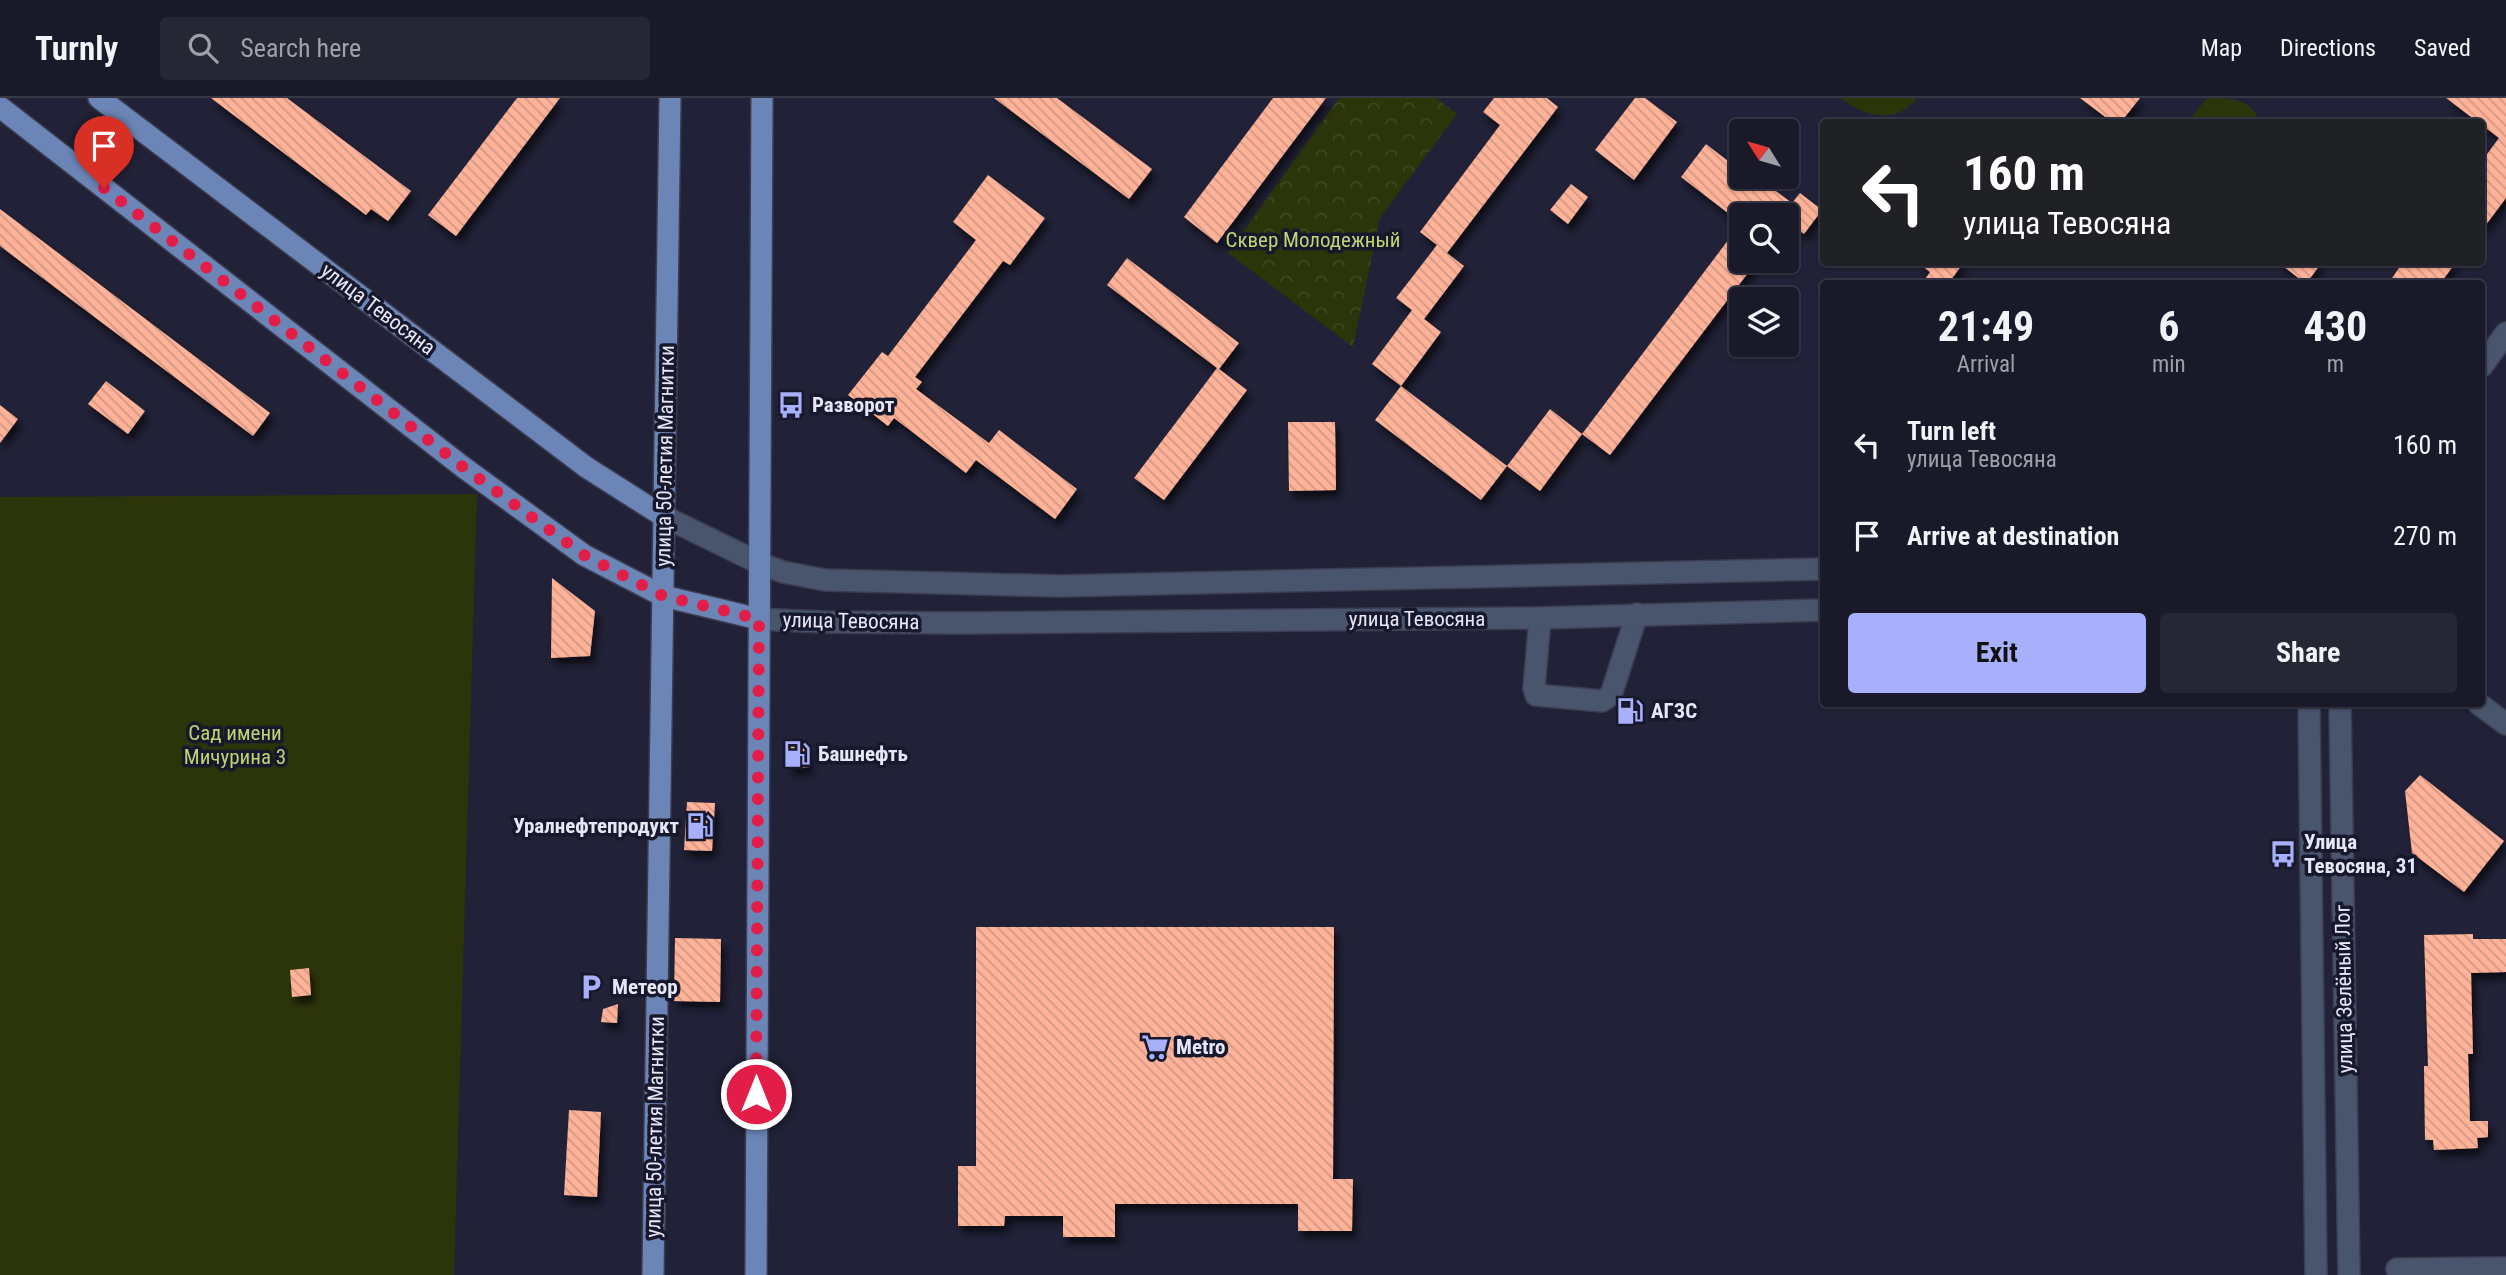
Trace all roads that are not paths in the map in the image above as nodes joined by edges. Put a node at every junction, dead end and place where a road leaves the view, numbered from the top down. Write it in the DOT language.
graph roads {
  1 [pos="99,98"];
  2 [pos="670,98"];
  3 [pos="762,98"];
  4 [pos="0,107"];
  5 [pos="2506,333"];
  6 [pos="2485,362"];
  7 [pos="663,516"];
  8 [pos="759,564"];
  9 [pos="1820,569"];
  10 [pos="663,596"];
  11 [pos="1820,610"];
  12 [pos="1637,614"];
  13 [pos="1540,618"];
  14 [pos="759,619"];
  15 [pos="2309,707"];
  16 [pos="2340,707"];
  17 [pos="2483,707"];
  18 [pos="2506,724"];
  19 [pos="2506,1268"];
  20 [pos="2398,1269"];
  21 [pos="653,1275"];
  22 [pos="756,1275"];
  23 [pos="2316,1275"];
  24 [pos="2348,1275"];
  1 -- 7 [label="main road, улица Тевосяна"];
  2 -- 7 [label="main road, улица 50-летия Магнитки"];
  3 -- 8 [label="main road"];
  4 -- 10 [label="main road, улица Тевосяна"];
  5 -- 6 [label="street"];
  7 -- 8 [label="street, улица Тевосяна"];
  7 -- 10 [label="main road, улица 50-летия Магнитки"];
  8 -- 9 [label="street, улица Тевосяна"];
  8 -- 14 [label="main road"];
  10 -- 14 [label="main road, улица Тевосяна"];
  10 -- 21 [label="main road, улица 50-летия Магнитки"];
  11 -- 12 [label="street, улица Тевосяна"];
  12 -- 13 [label="street, улица Тевосяна"];
  12 -- 13 [label="street"];
  13 -- 14 [label="street, улица Тевосяна"];
  14 -- 22 [label="main road"];
  15 -- 23 [label="street, улица Зелёный Лог"];
  16 -- 24 [label="street, улица Зелёный Лог"];
  17 -- 18 [label="street"];
  19 -- 20 [label="street"];
}
